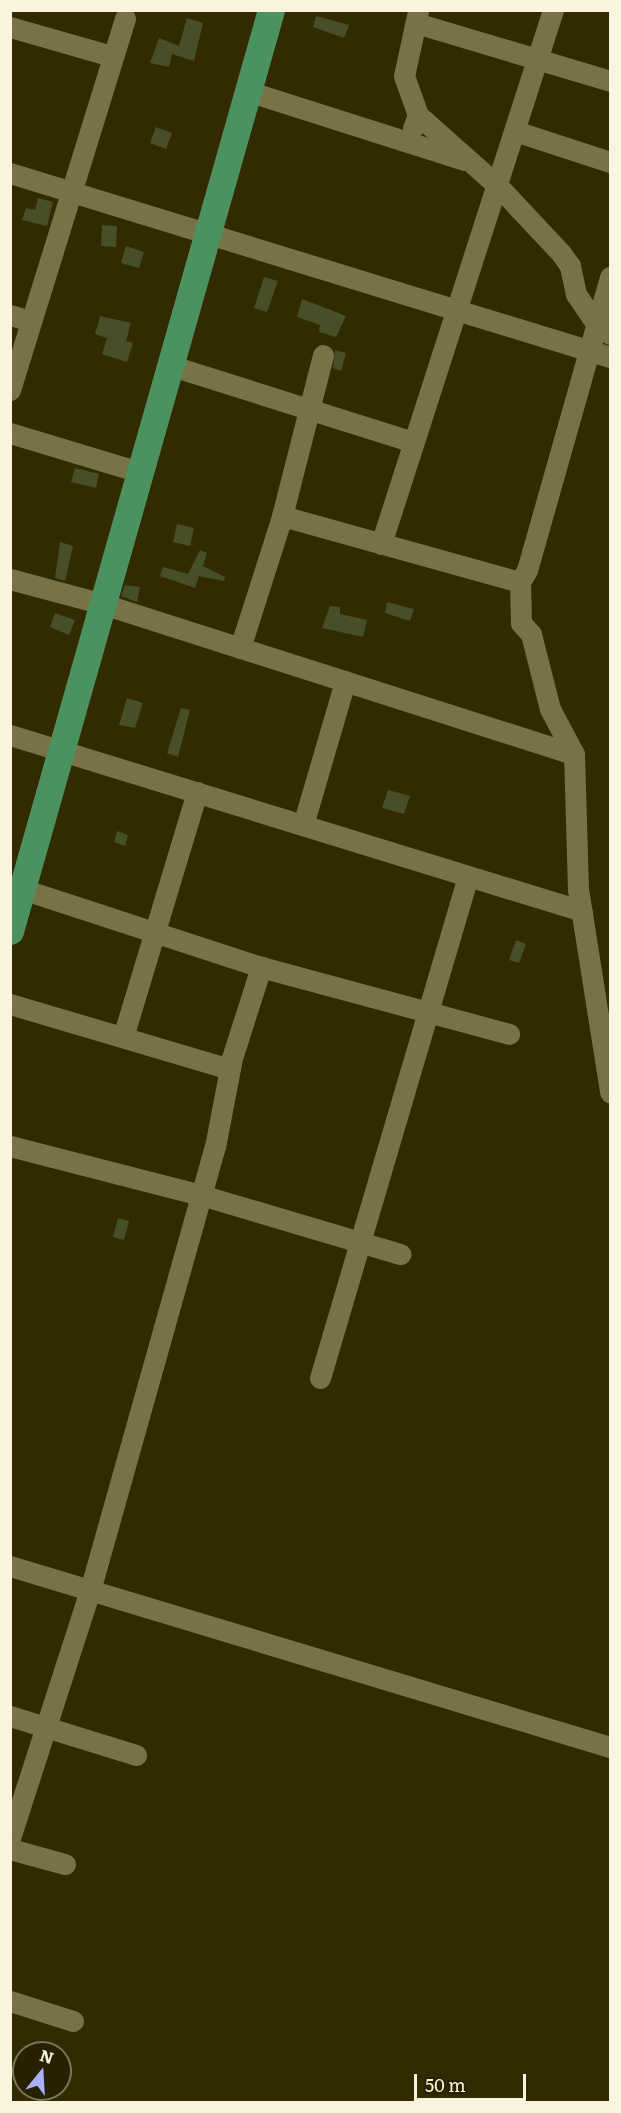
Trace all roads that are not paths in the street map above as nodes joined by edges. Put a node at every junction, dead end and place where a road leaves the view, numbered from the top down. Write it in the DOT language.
graph roads {
  1 [pos="271,10"];
  2 [pos="554,10"];
  3 [pos="417,17"];
  4 [pos="124,18"];
  5 [pos="10,27"];
  6 [pos="112,56"];
  7 [pos="538,60"];
  8 [pos="610,81"];
  9 [pos="247,91"];
  10 [pos="418,115"];
  11 [pos="515,131"];
  12 [pos="407,142"];
  13 [pos="610,162"];
  14 [pos="474,163"];
  15 [pos="10,173"];
  16 [pos="500,179"];
  17 [pos="71,192"];
  18 [pos="205,233"];
  19 [pos="610,277"];
  20 [pos="457,309"];
  21 [pos="10,315"];
  22 [pos="31,321"];
  23 [pos="603,329"];
  24 [pos="588,349"];
  25 [pos="323,356"];
  26 [pos="610,357"];
  27 [pos="169,365"];
  28 [pos="10,390"];
  29 [pos="307,408"];
  30 [pos="10,433"];
  31 [pos="413,442"];
  32 [pos="139,472"];
  33 [pos="282,516"];
  34 [pos="381,544"];
  35 [pos="10,579"];
  36 [pos="520,582"];
  37 [pos="103,604"];
  38 [pos="240,648"];
  39 [pos="345,681"];
  40 [pos="10,735"];
  41 [pos="62,750"];
  42 [pos="574,754"];
  43 [pos="197,792"];
  44 [pos="303,825"];
  45 [pos="468,876"];
  46 [pos="22,889"];
  47 [pos="582,911"];
  48 [pos="10,931"];
  49 [pos="154,932"];
  50 [pos="261,967"];
  51 [pos="10,1004"];
  52 [pos="426,1012"];
  53 [pos="509,1034"];
  54 [pos="123,1037"];
  55 [pos="230,1069"];
  56 [pos="610,1092"];
  57 [pos="10,1146"];
  58 [pos="201,1195"];
  59 [pos="360,1242"];
  60 [pos="400,1254"];
  61 [pos="320,1378"];
  62 [pos="10,1566"];
  63 [pos="91,1587"];
  64 [pos="10,1716"];
  65 [pos="46,1726"];
  66 [pos="610,1747"];
  67 [pos="136,1755"];
  68 [pos="10,1838"];
  69 [pos="10,1849"];
  70 [pos="65,1864"];
  71 [pos="10,2001"];
  72 [pos="74,2021"];
  1 -- 9 [label="main road"];
  2 -- 7 [label="street"];
  3 -- 7 [label="street"];
  3 -- 10 [label="street"];
  4 -- 6 [label="street"];
  5 -- 6 [label="street"];
  6 -- 17 [label="street"];
  7 -- 8 [label="street"];
  7 -- 11 [label="street"];
  9 -- 12 [label="street"];
  9 -- 18 [label="main road"];
  10 -- 12 [label="street"];
  10 -- 14 [label="street"];
  11 -- 13 [label="street"];
  11 -- 16 [label="street"];
  12 -- 14 [label="street"];
  14 -- 16 [label="street"];
  15 -- 17 [label="street"];
  16 -- 20 [label="street"];
  16 -- 23 [label="street"];
  17 -- 18 [label="street"];
  17 -- 22 [label="street"];
  18 -- 20 [label="street"];
  18 -- 27 [label="main road"];
  19 -- 23 [label="street"];
  20 -- 24 [label="street"];
  20 -- 31 [label="street"];
  21 -- 22 [label="street"];
  22 -- 28 [label="street"];
  23 -- 24 [label="street"];
  24 -- 26 [label="street"];
  24 -- 36 [label="street"];
  25 -- 29 [label="street"];
  27 -- 29 [label="street"];
  27 -- 32 [label="main road"];
  29 -- 31 [label="street"];
  29 -- 33 [label="street"];
  30 -- 32 [label="street"];
  31 -- 34 [label="street"];
  32 -- 37 [label="main road"];
  33 -- 34 [label="street"];
  33 -- 38 [label="street"];
  34 -- 36 [label="street"];
  35 -- 37 [label="street"];
  36 -- 42 [label="street"];
  37 -- 38 [label="street"];
  37 -- 41 [label="main road"];
  38 -- 39 [label="street"];
  39 -- 42 [label="street"];
  39 -- 44 [label="street"];
  40 -- 41 [label="street"];
  41 -- 43 [label="street"];
  41 -- 46 [label="main road"];
  42 -- 47 [label="street"];
  43 -- 44 [label="street"];
  43 -- 49 [label="street"];
  44 -- 45 [label="street"];
  45 -- 47 [label="street"];
  45 -- 52 [label="street"];
  46 -- 48 [label="main road"];
  46 -- 49 [label="street"];
  47 -- 56 [label="street"];
  49 -- 50 [label="street"];
  49 -- 54 [label="street"];
  50 -- 52 [label="street"];
  50 -- 55 [label="street"];
  51 -- 54 [label="street"];
  52 -- 53 [label="street"];
  52 -- 59 [label="street"];
  54 -- 55 [label="street"];
  55 -- 58 [label="street"];
  57 -- 58 [label="street"];
  58 -- 59 [label="street"];
  58 -- 63 [label="street"];
  59 -- 60 [label="street"];
  59 -- 61 [label="street"];
  62 -- 63 [label="street"];
  63 -- 65 [label="street"];
  63 -- 66 [label="street"];
  64 -- 65 [label="street"];
  65 -- 67 [label="street"];
  65 -- 68 [label="street"];
  69 -- 70 [label="street"];
  71 -- 72 [label="street"];
}
